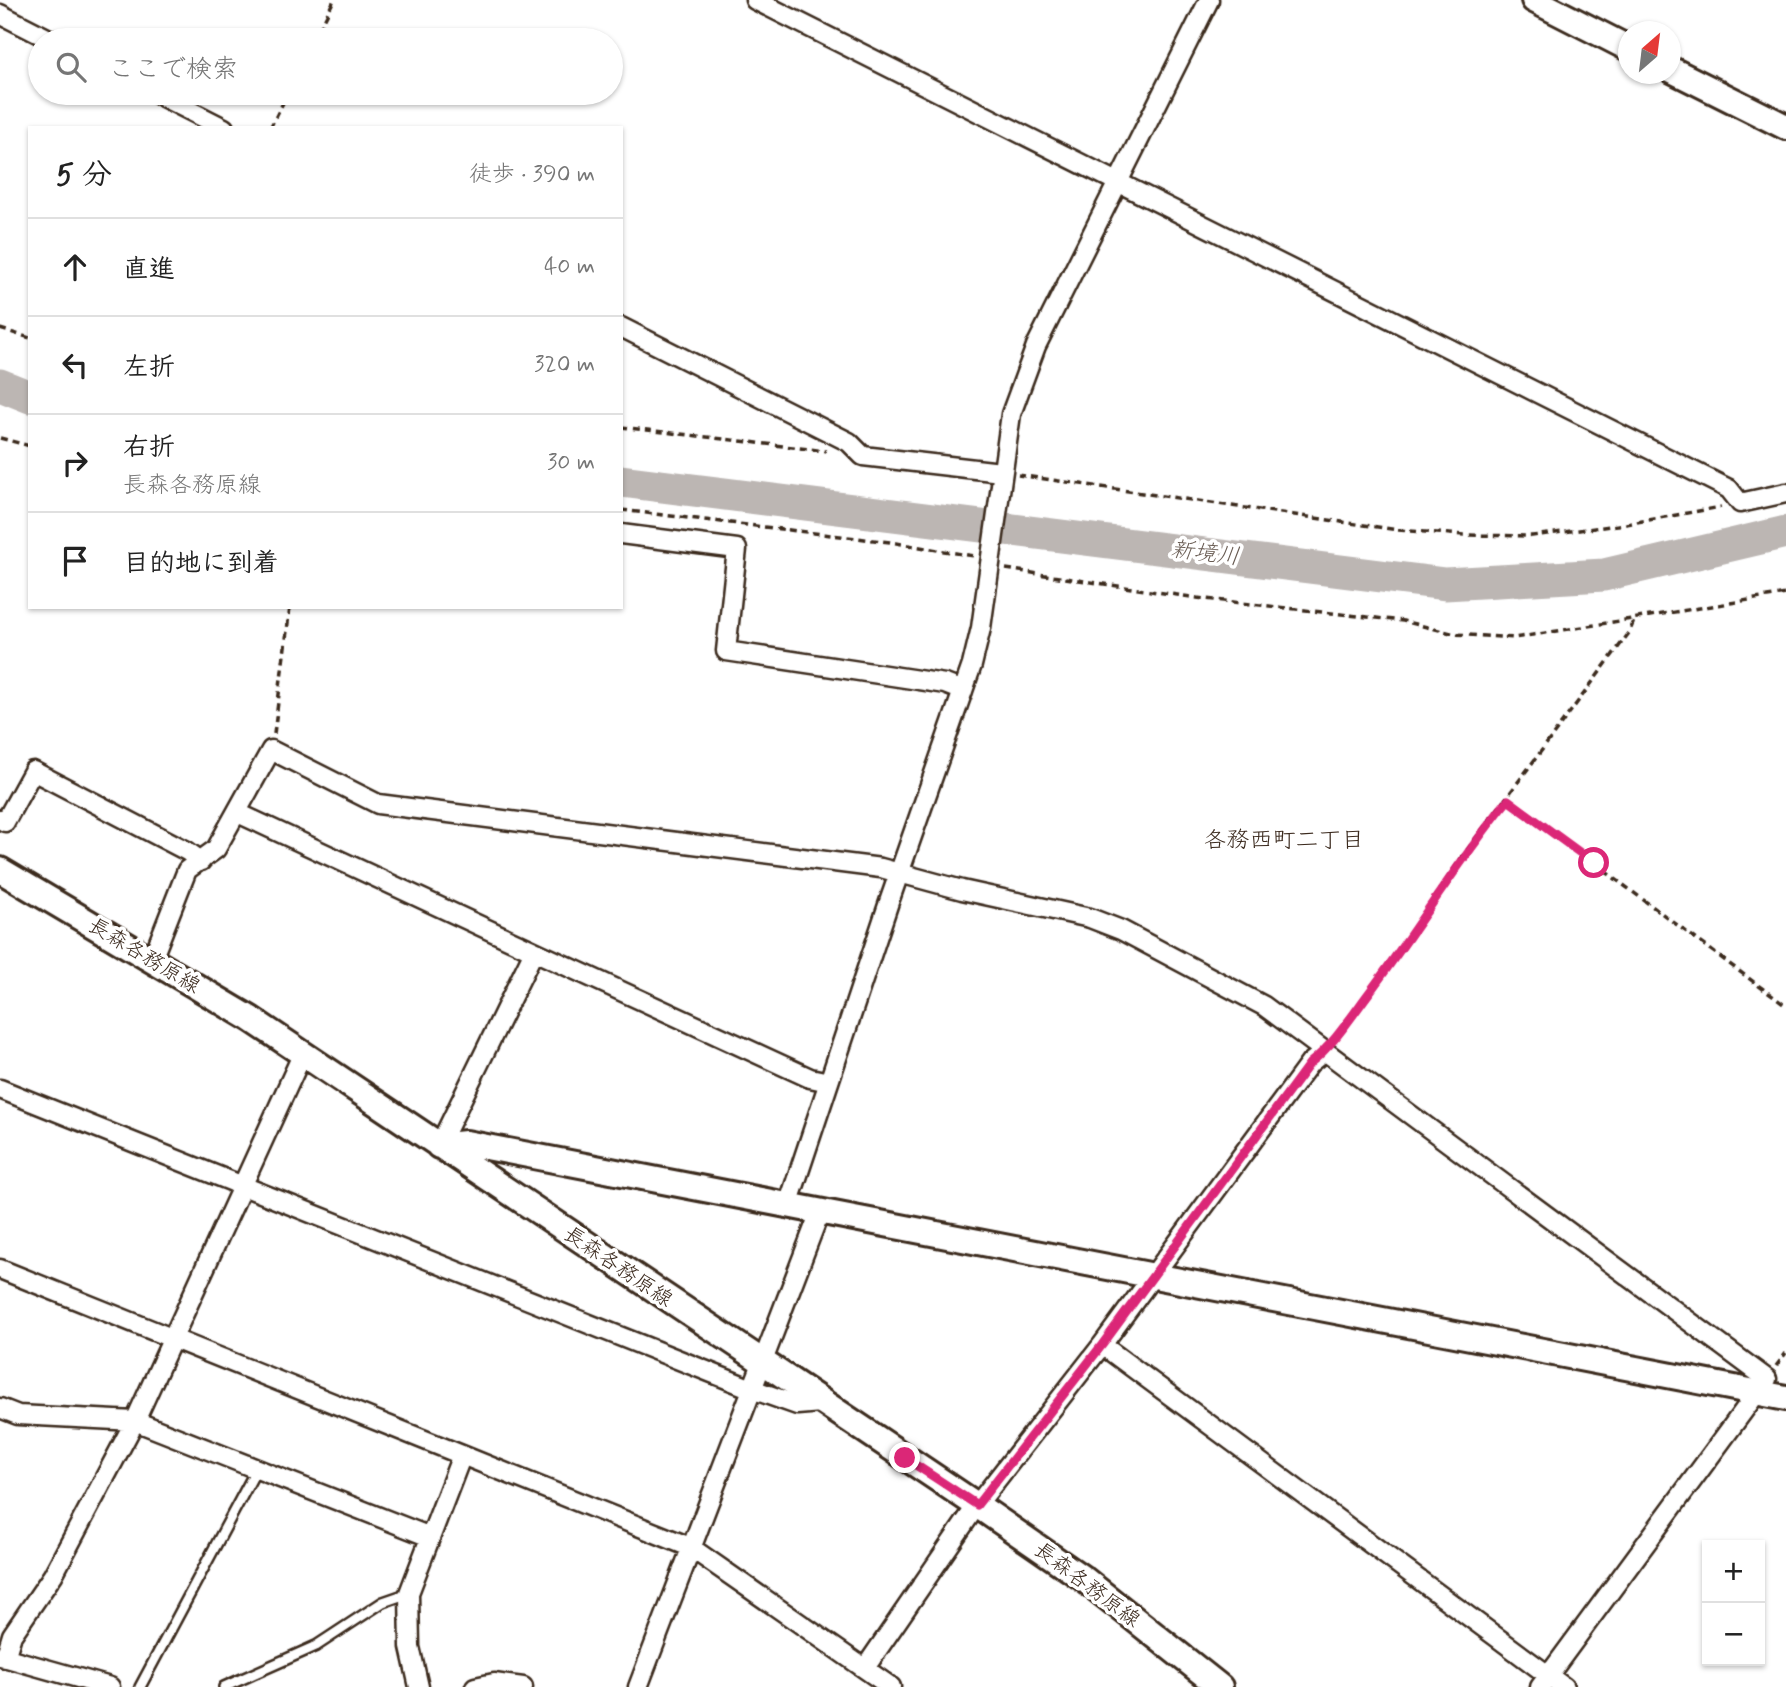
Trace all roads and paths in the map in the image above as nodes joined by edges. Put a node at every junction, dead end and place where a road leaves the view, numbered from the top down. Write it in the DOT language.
graph roads {
  1 [pos="334,0"];
  2 [pos="755,0"];
  3 [pos="1209,0"];
  4 [pos="1534,0"];
  5 [pos="0,14"];
  6 [pos="28,28"];
  7 [pos="320,28"];
  8 [pos="1618,42"];
  9 [pos="1681,74"];
  10 [pos="179,105"];
  11 [pos="282,105"];
  12 [pos="221,126"];
  13 [pos="271,126"];
  14 [pos="1786,127"];
  15 [pos="1117,184"];
  16 [pos="623,328"];
  17 [pos="0,329"];
  18 [pos="28,337"];
  19 [pos="623,427"];
  20 [pos="0,438"];
  21 [pos="28,445"];
  22 [pos="863,456"];
  23 [pos="1002,472"];
  24 [pos="1786,493"];
  25 [pos="1740,503"];
  26 [pos="623,510"];
  27 [pos="623,534"];
  28 [pos="990,567"];
  29 [pos="1786,594"];
  30 [pos="290,609"];
  31 [pos="1634,621"];
  32 [pos="963,691"];
  33 [pos="271,750"];
  34 [pos="1508,800"];
  35 [pos="238,813"];
  36 [pos="0,819"];
  37 [pos="201,861"];
  38 [pos="0,870"];
  39 [pos="899,872"];
  40 [pos="534,951"];
  41 [pos="152,962"];
  42 [pos="1786,1006"];
  43 [pos="1325,1051"];
  44 [pos="303,1053"];
  45 [pos="829,1082"];
  46 [pos="0,1089"];
  47 [pos="439,1146"];
  48 [pos="242,1185"];
  49 [pos="788,1205"];
  50 [pos="820,1212"];
  51 [pos="0,1269"];
  52 [pos="1152,1278"];
  53 [pos="172,1339"];
  54 [pos="1102,1345"];
  55 [pos="761,1362"];
  56 [pos="752,1389"];
  57 [pos="1759,1392"];
  58 [pos="1786,1398"];
  59 [pos="821,1403"];
  60 [pos="0,1408"];
  61 [pos="135,1421"];
  62 [pos="462,1455"];
  63 [pos="256,1470"];
  64 [pos="977,1505"];
  65 [pos="430,1537"];
  66 [pos="690,1547"];
  67 [pos="409,1593"];
  68 [pos="2,1657"];
  69 [pos="865,1668"];
  70 [pos="1544,1681"];
  71 [pos="110,1687"];
  72 [pos="140,1687"];
  73 [pos="225,1687"];
  74 [pos="419,1687"];
  75 [pos="475,1687"];
  76 [pos="523,1687"];
  77 [pos="638,1687"];
  78 [pos="891,1687"];
  79 [pos="1220,1687"];
  80 [pos="1564,1687"];
  1 -- 7 [label="path"];
  2 -- 15 [label="street"];
  3 -- 15 [label="street"];
  4 -- 8 [label="street"];
  5 -- 6 [label="street"];
  9 -- 14 [label="street"];
  10 -- 12 [label="street"];
  11 -- 13 [label="path"];
  15 -- 23 [label="street"];
  15 -- 25 [label="street"];
  16 -- 22 [label="street"];
  17 -- 18 [label="path"];
  19 -- 22 [label="path"];
  20 -- 21 [label="path"];
  22 -- 23 [label="street"];
  23 -- 25 [label="path"];
  23 -- 28 [label="street"];
  24 -- 25 [label="street"];
  26 -- 28 [label="path"];
  27 -- 32 [label="street"];
  28 -- 31 [label="path"];
  28 -- 32 [label="street"];
  29 -- 31 [label="path"];
  30 -- 33 [label="path"];
  31 -- 34 [label="path"];
  32 -- 39 [label="street"];
  33 -- 35 [label="street"];
  33 -- 39 [label="street"];
  34 -- 42 [label="path"];
  34 -- 43 [label="path"];
  35 -- 37 [label="street"];
  35 -- 40 [label="street"];
  36 -- 37 [label="street"];
  37 -- 41 [label="street"];
  38 -- 41 [label="street, 長森各務原線"];
  39 -- 43 [label="street"];
  39 -- 45 [label="street"];
  40 -- 45 [label="street"];
  40 -- 47 [label="street"];
  41 -- 44 [label="street, 長森各務原線"];
  43 -- 52 [label="street"];
  43 -- 57 [label="street"];
  44 -- 47 [label="street, 長森各務原線"];
  44 -- 48 [label="street"];
  45 -- 49 [label="street"];
  46 -- 48 [label="street"];
  47 -- 49 [label="street"];
  47 -- 55 [label="street, 長森各務原線"];
  48 -- 53 [label="street"];
  48 -- 56 [label="street"];
  49 -- 50 [label="street"];
  50 -- 52 [label="street"];
  50 -- 55 [label="street"];
  51 -- 53 [label="street"];
  52 -- 54 [label="street"];
  52 -- 57 [label="street"];
  53 -- 61 [label="street"];
  53 -- 62 [label="street"];
  54 -- 64 [label="street"];
  54 -- 70 [label="street"];
  55 -- 56 [label="street"];
  55 -- 59 [label="street, 長森各務原線"];
  56 -- 59 [label="street"];
  56 -- 66 [label="street"];
  57 -- 58 [label="street"];
  57 -- 70 [label="street"];
  59 -- 64 [label="street, 長森各務原線"];
  60 -- 61 [label="street"];
  61 -- 63 [label="street"];
  61 -- 68 [label="street"];
  62 -- 65 [label="street"];
  62 -- 66 [label="street"];
  63 -- 65 [label="street"];
  63 -- 72 [label="lane"];
  64 -- 69 [label="street"];
  64 -- 79 [label="street, 長森各務原線"];
  65 -- 67 [label="street"];
  66 -- 69 [label="street"];
  66 -- 77 [label="street"];
  67 -- 73 [label="lane"];
  67 -- 74 [label="street"];
  68 -- 71 [label="street"];
  69 -- 78 [label="street"];
  70 -- 80 [label="street"];
  75 -- 76 [label="street"];
}
